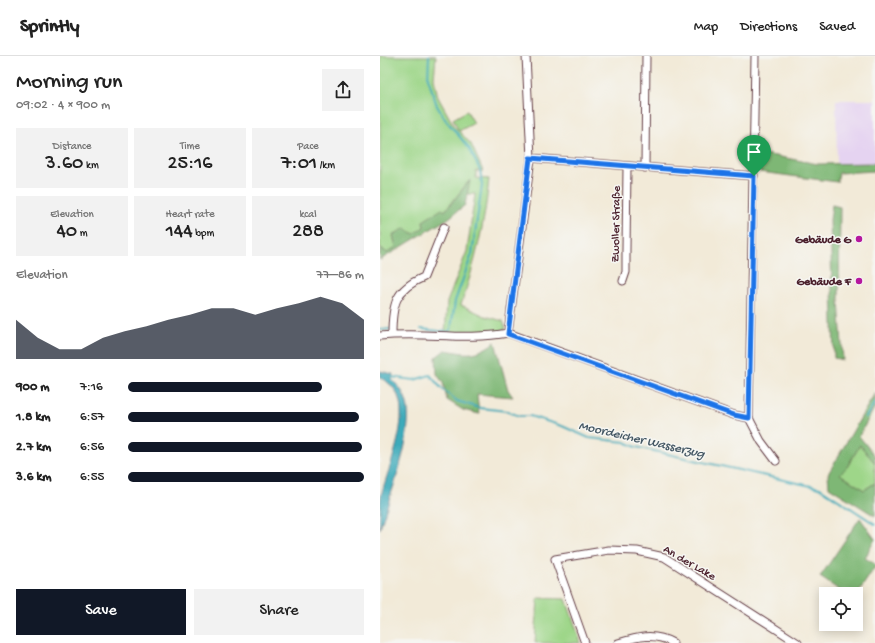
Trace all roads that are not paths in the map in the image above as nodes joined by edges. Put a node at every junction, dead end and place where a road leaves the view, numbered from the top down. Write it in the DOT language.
graph roads {
  1 [pos="526,56"];
  2 [pos="646,56"];
  3 [pos="755,56"];
  4 [pos="530,158"];
  5 [pos="627,166"];
  6 [pos="645,168"];
  7 [pos="754,176"];
  8 [pos="444,227"];
  9 [pos="623,281"];
  10 [pos="392,334"];
  11 [pos="508,334"];
  12 [pos="380,336"];
  13 [pos="749,418"];
  14 [pos="776,461"];
  15 [pos="787,640"];
  16 [pos="585,643"];
  17 [pos="618,643"];
  18 [pos="673,643"];
  19 [pos="798,643"];
  1 -- 4 [label="street"];
  2 -- 6 [label="street"];
  3 -- 7 [label="street"];
  4 -- 5 [label="street"];
  4 -- 11 [label="street"];
  5 -- 6 [label="street"];
  5 -- 9 [label="street, Zwoller Straße"];
  6 -- 7 [label="street"];
  7 -- 13 [label="street"];
  8 -- 10 [label="street"];
  10 -- 11 [label="street"];
  10 -- 12 [label="street"];
  11 -- 13 [label="street"];
  13 -- 14 [label="street"];
  15 -- 16 [label="street, An der Lake"];
  15 -- 19 [label="street, An der Lake"];
  17 -- 18 [label="street"];
}
